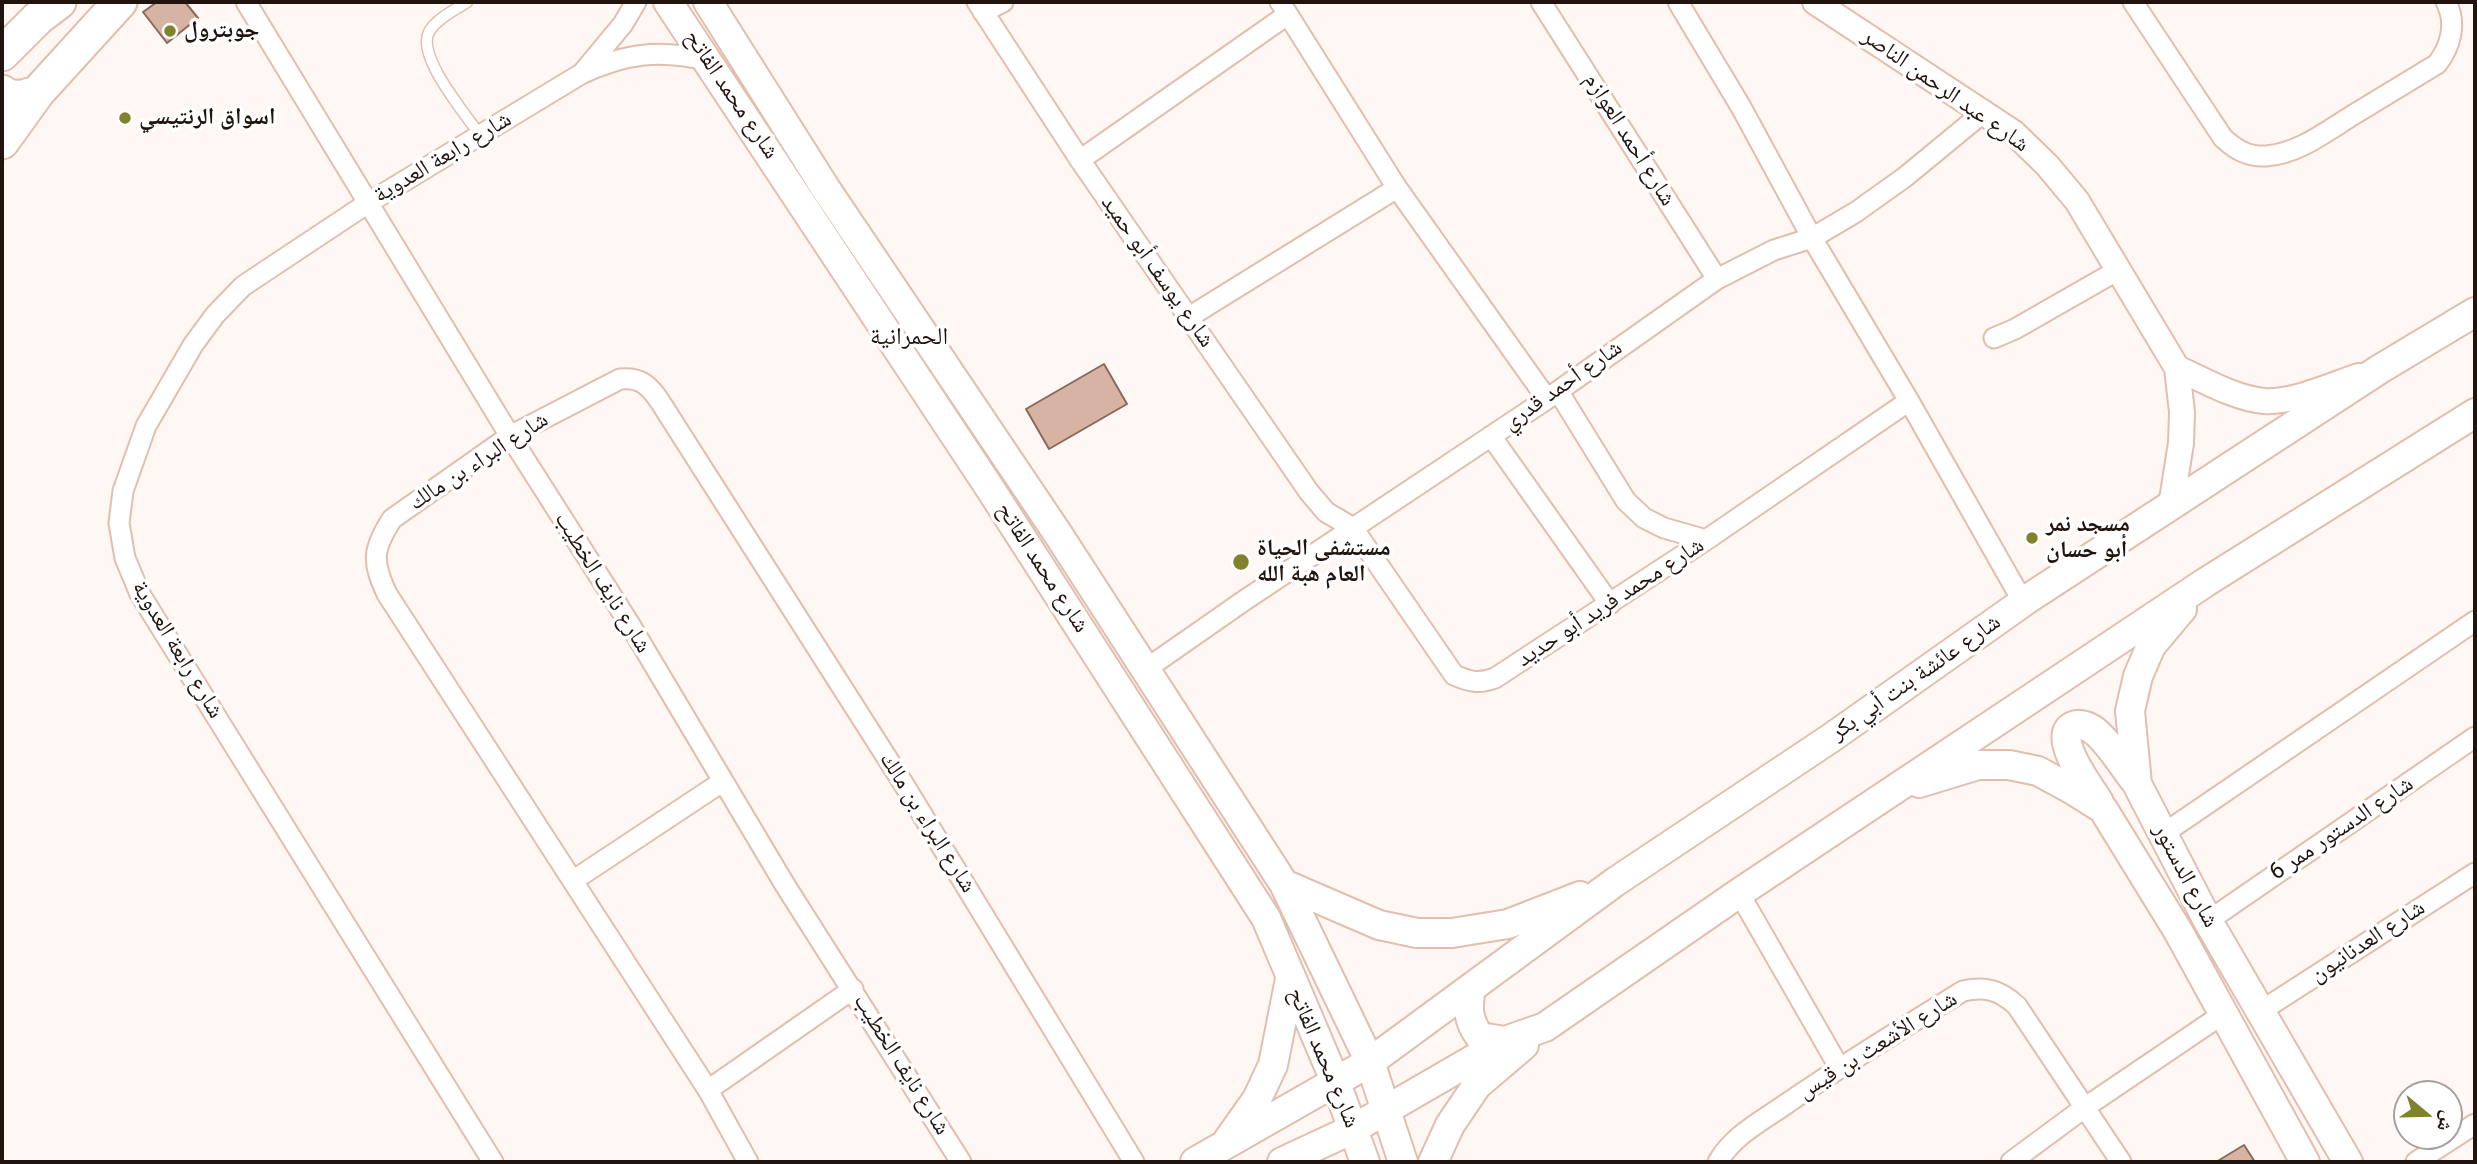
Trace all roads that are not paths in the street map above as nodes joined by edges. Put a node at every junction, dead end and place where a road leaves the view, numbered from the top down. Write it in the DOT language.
graph roads {
  1 [pos="246,2"];
  2 [pos="467,2"];
  3 [pos="636,2"];
  4 [pos="668,2"];
  5 [pos="709,2"];
  6 [pos="1003,2"];
  7 [pos="1541,2"];
  8 [pos="1678,2"];
  9 [pos="1815,2"];
  10 [pos="2133,2"];
  11 [pos="2446,2"];
  12 [pos="123,5"];
  13 [pos="980,7"];
  14 [pos="1283,8"];
  15 [pos="49,10"];
  16 [pos="4,50"];
  17 [pos="709,61"];
  18 [pos="581,74"];
  19 [pos="2,92"];
  20 [pos="38,92"];
  21 [pos="1984,112"];
  22 [pos="480,135"];
  23 [pos="2,142"];
  24 [pos="1080,160"];
  25 [pos="1397,188"];
  26 [pos="368,203"];
  27 [pos="1812,238"];
  28 [pos="2120,269"];
  29 [pos="1717,279"];
  30 [pos="2475,312"];
  31 [pos="1189,317"];
  32 [pos="1994,338"];
  33 [pos="2177,368"];
  34 [pos="2381,369"];
  35 [pos="1553,395"];
  36 [pos="1909,401"];
  37 [pos="2473,422"];
  38 [pos="510,436"];
  39 [pos="1491,436"];
  40 [pos="2171,506"];
  41 [pos="1353,528"];
  42 [pos="1706,540"];
  43 [pos="2206,582"];
  44 [pos="2023,603"];
  45 [pos="1610,604"];
  46 [pos="2475,621"];
  47 [pos="1146,669"];
  48 [pos="2475,737"];
  49 [pos="722,782"];
  50 [pos="2137,784"];
  51 [pos="1893,791"];
  52 [pos="2103,809"];
  53 [pos="2164,834"];
  54 [pos="2475,873"];
  55 [pos="574,880"];
  56 [pos="1615,882"];
  57 [pos="1284,884"];
  58 [pos="1739,893"];
  59 [pos="2208,921"];
  60 [pos="1290,979"];
  61 [pos="1471,988"];
  62 [pos="853,989"];
  63 [pos="2261,1011"];
  64 [pos="2223,1014"];
  65 [pos="1545,1027"];
  66 [pos="1505,1041"];
  67 [pos="1370,1062"];
  68 [pos="1839,1067"];
  69 [pos="1336,1083"];
  70 [pos="708,1090"];
  71 [pos="1387,1108"];
  72 [pos="2084,1108"];
  73 [pos="2475,1124"];
  74 [pos="1353,1129"];
  75 [pos="1224,1146"];
  76 [pos="493,1162"];
  77 [pos="748,1162"];
  78 [pos="961,1162"];
  79 [pos="1134,1162"];
  80 [pos="1195,1162"];
  81 [pos="1282,1162"];
  82 [pos="1365,1162"];
  83 [pos="1403,1162"];
  84 [pos="1433,1162"];
  85 [pos="1718,1162"];
  86 [pos="2011,1162"];
  87 [pos="2121,1162"];
  88 [pos="2305,1162"];
  89 [pos="2348,1162"];
  90 [pos="2416,1162"];
  1 -- 26 [label="street, شارع نايف الخطيب"];
  2 -- 22 [label="lane"];
  3 -- 18 [label="street, شارع رابعة العدوية"];
  4 -- 17 [label="main road, شارع محمد الفاتح"];
  5 -- 47 [label="main road, شارع محمد الفاتح"];
  6 -- 13 [label="street"];
  7 -- 29 [label="street, شارع أحمد العوازم"];
  8 -- 27 [label="street"];
  9 -- 21 [label="street, شارع عبد الرحمن الناصر"];
  10 -- 11 [label="street"];
  12 -- 20 [label="highway"];
  13 -- 24 [label="street, شارع يوسف أبو حميد"];
  14 -- 24 [label="street"];
  14 -- 25 [label="street"];
  15 -- 16 [label="highway"];
  17 -- 18 [label="street, شارع رابعة العدوية"];
  17 -- 60 [label="main road, شارع محمد الفاتح"];
  18 -- 22 [label="street, شارع رابعة العدوية"];
  19 -- 20 [label="highway"];
  20 -- 23 [label="highway"];
  21 -- 27 [label="street, شارع أحمد قدري"];
  21 -- 28 [label="street, شارع عبد الرحمن الناصر"];
  22 -- 26 [label="street, شارع رابعة العدوية"];
  24 -- 31 [label="street, شارع يوسف أبو حميد"];
  25 -- 31 [label="street"];
  25 -- 35 [label="street"];
  26 -- 38 [label="street, شارع نايف الخطيب"];
  26 -- 76 [label="street, شارع رابعة العدوية"];
  27 -- 29 [label="street, شارع أحمد قدري"];
  27 -- 36 [label="street"];
  28 -- 32 [label="street"];
  28 -- 33 [label="street, شارع عبد الرحمن الناصر"];
  29 -- 35 [label="street, شارع أحمد قدري"];
  30 -- 34 [label="main road, شارع عائشة بنت أبي بكر"];
  31 -- 41 [label="street, شارع يوسف أبو حميد"];
  33 -- 34 [label="street"];
  33 -- 40 [label="street, شارع عبد الرحمن الناصر"];
  34 -- 40 [label="main road, شارع عائشة بنت أبي بكر"];
  35 -- 39 [label="street, شارع أحمد قدري"];
  35 -- 42 [label="street"];
  36 -- 42 [label="street, شارع محمد فريد أبو حديد"];
  36 -- 44 [label="street"];
  37 -- 43 [label="main road"];
  38 -- 49 [label="street, شارع نايف الخطيب"];
  38 -- 55 [label="street, شارع البراء بن مالك"];
  38 -- 79 [label="street, شارع البراء بن مالك"];
  39 -- 41 [label="street, شارع أحمد قدري"];
  39 -- 45 [label="street"];
  40 -- 44 [label="main road, شارع عائشة بنت أبي بكر"];
  41 -- 45 [label="street, شارع محمد فريد أبو حديد"];
  41 -- 47 [label="street, شارع أحمد قدري"];
  42 -- 45 [label="street, شارع محمد فريد أبو حديد"];
  43 -- 50 [label="main road, شارع الدستور"];
  43 -- 51 [label="main road"];
  44 -- 56 [label="main road, شارع عائشة بنت أبي بكر"];
  46 -- 53 [label="street"];
  47 -- 57 [label="main road, شارع محمد الفاتح"];
  48 -- 59 [label="street, شارع الدستور ممر 6"];
  49 -- 55 [label="street"];
  49 -- 62 [label="street, شارع نايف الخطيب"];
  50 -- 52 [label="main road"];
  50 -- 53 [label="main road, شارع الدستور"];
  51 -- 52 [label="main road, شارع الدستور"];
  51 -- 58 [label="main road"];
  52 -- 64 [label="main road, شارع الدستور"];
  53 -- 59 [label="main road, شارع الدستور"];
  54 -- 63 [label="street, شارع العدنانيون"];
  55 -- 70 [label="street, شارع البراء بن مالك"];
  56 -- 57 [label="main road"];
  56 -- 61 [label="main road, شارع عائشة بنت أبي بكر"];
  57 -- 67 [label="main road, شارع محمد الفاتح"];
  58 -- 65 [label="main road"];
  58 -- 68 [label="street"];
  59 -- 63 [label="main road, شارع الدستور"];
  60 -- 69 [label="main road, شارع محمد الفاتح"];
  60 -- 75 [label="main road"];
  61 -- 66 [label="main road"];
  61 -- 67 [label="main road, شارع عائشة بنت أبي بكر"];
  62 -- 70 [label="street"];
  62 -- 78 [label="street, شارع نايف الخطيب"];
  63 -- 89 [label="main road, شارع الدستور"];
  64 -- 72 [label="street"];
  64 -- 88 [label="main road, شارع الدستور"];
  65 -- 66 [label="main road"];
  65 -- 84 [label="main road"];
  66 -- 71 [label="main road"];
  67 -- 69 [label="main road, شارع عائشة بنت أبي بكر"];
  67 -- 71 [label="main road, شارع محمد الفاتح"];
  68 -- 72 [label="street, شارع الأشعث بن قيس"];
  68 -- 85 [label="street, شارع الأشعث بن قيس"];
  69 -- 74 [label="main road, شارع محمد الفاتح"];
  69 -- 75 [label="main road, شارع عائشة بنت أبي بكر"];
  70 -- 77 [label="street, شارع البراء بن مالك"];
  71 -- 74 [label="main road"];
  71 -- 83 [label="main road, شارع محمد الفاتح"];
  72 -- 86 [label="street"];
  72 -- 87 [label="street, شارع الأشعث بن قيس"];
  73 -- 90 [label="street"];
  74 -- 81 [label="main road"];
  74 -- 82 [label="main road, شارع محمد الفاتح"];
  75 -- 80 [label="main road, شارع عائشة بنت أبي بكر"];
}
